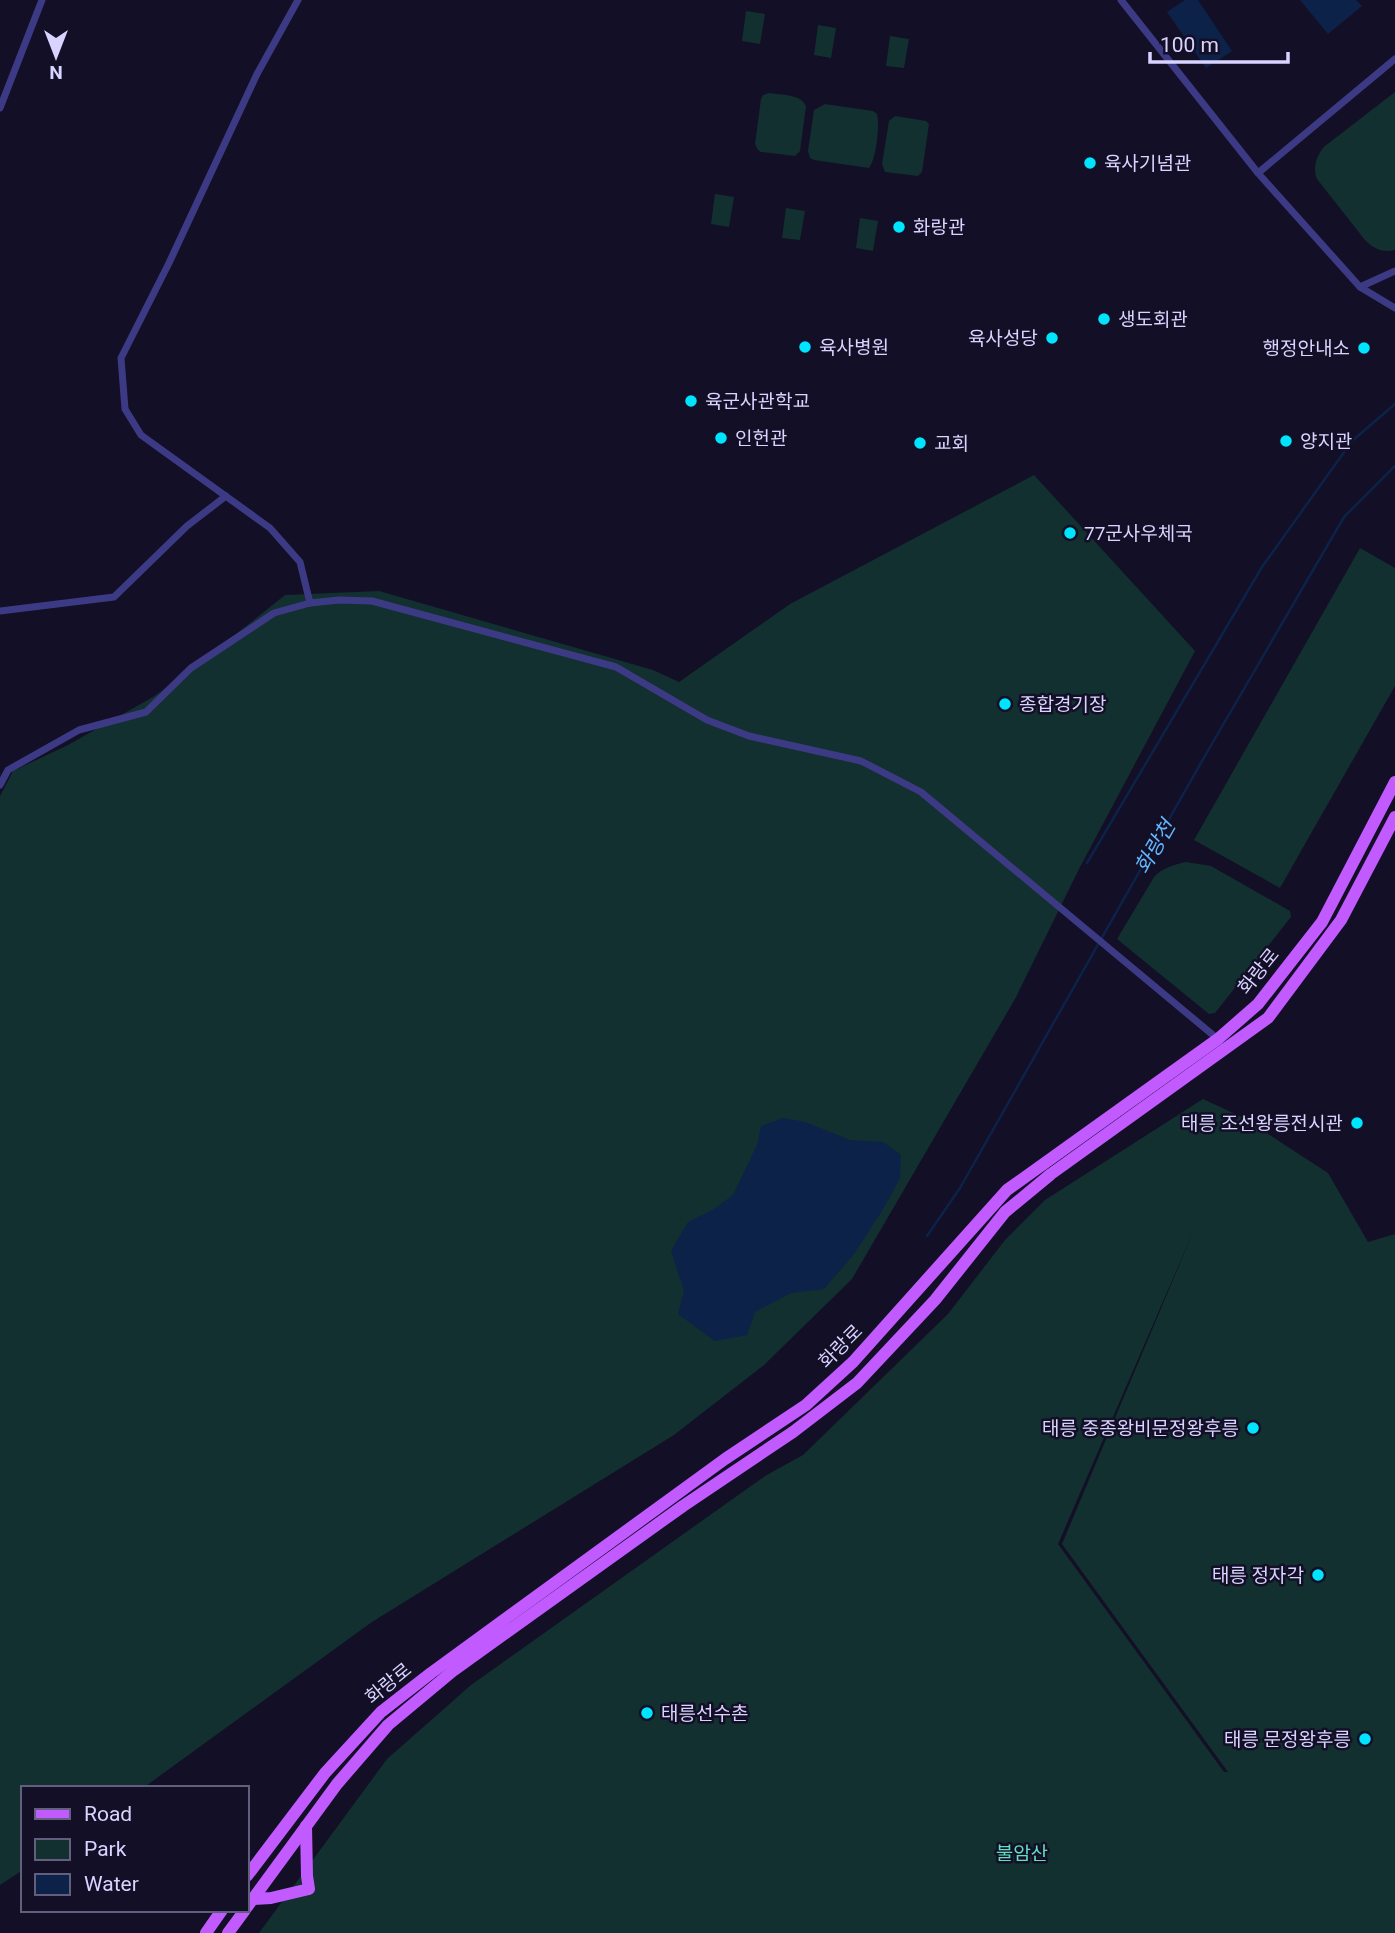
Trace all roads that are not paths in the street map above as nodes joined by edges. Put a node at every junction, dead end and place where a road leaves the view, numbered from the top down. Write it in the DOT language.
graph roads {
  1 [pos="42,0"];
  2 [pos="298,0"];
  3 [pos="1121,0"];
  4 [pos="1395,60"];
  5 [pos="0,108"];
  6 [pos="1258,173"];
  7 [pos="1395,271"];
  8 [pos="1360,287"];
  9 [pos="1395,308"];
  10 [pos="226,496"];
  11 [pos="310,603"];
  12 [pos="0,611"];
  13 [pos="1395,782"];
  14 [pos="0,785"];
  15 [pos="1395,817"];
  16 [pos="1222,1043"];
  17 [pos="325,1773"];
  18 [pos="304,1828"];
  19 [pos="248,1875"];
  20 [pos="248,1906"];
  21 [pos="221,1912"];
  22 [pos="230,1912"];
  23 [pos="244,1912"];
  24 [pos="206,1933"];
  25 [pos="220,1933"];
  26 [pos="228,1933"];
  1 -- 5 [label="street"];
  2 -- 10 [label="street"];
  3 -- 6 [label="street"];
  4 -- 6 [label="street"];
  6 -- 8 [label="street"];
  7 -- 8 [label="street"];
  8 -- 9 [label="street"];
  10 -- 11 [label="street"];
  10 -- 12 [label="street"];
  11 -- 14 [label="street"];
  11 -- 16 [label="street"];
  13 -- 16 [label="main road, 화랑로"];
  15 -- 16 [label="main road, 화랑로"];
  16 -- 17 [label="main road, 화랑로"];
  16 -- 18 [label="main road, 화랑로"];
  17 -- 18 [label="main road"];
  17 -- 19 [label="main road, 화랑로"];
  18 -- 20 [label="main road, 화랑로"];
  18 -- 20 [label="main road"];
  21 -- 24 [label="main road"];
  22 -- 25 [label="main road"];
  23 -- 26 [label="main road, 화랑로"];
}
